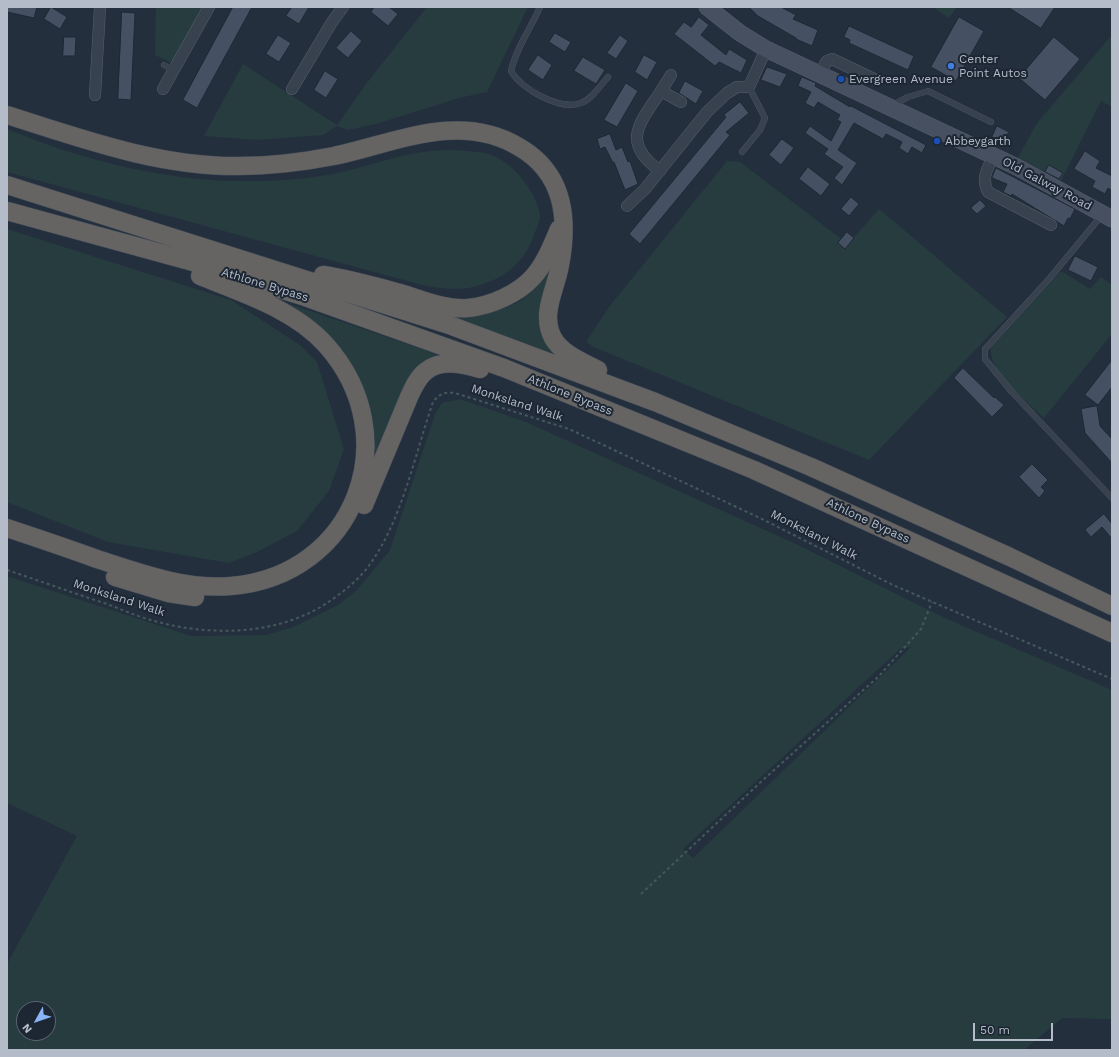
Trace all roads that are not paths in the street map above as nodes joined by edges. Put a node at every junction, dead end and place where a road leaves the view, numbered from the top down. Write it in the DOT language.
graph roads {
  1 [pos="100,7"];
  2 [pos="208,7"];
  3 [pos="343,7"];
  4 [pos="540,7"];
  5 [pos="707,7"];
  6 [pos="766,49"];
  7 [pos="819,74"];
  8 [pos="671,75"];
  9 [pos="608,77"];
  10 [pos="876,80"];
  11 [pos="749,87"];
  12 [pos="163,89"];
  13 [pos="292,89"];
  14 [pos="661,91"];
  15 [pos="95,95"];
  16 [pos="680,102"];
  17 [pos="890,108"];
  18 [pos="7,115"];
  19 [pos="991,122"];
  20 [pos="742,152"];
  21 [pos="994,156"];
  22 [pos="660,171"];
  23 [pos="7,185"];
  24 [pos="627,206"];
  25 [pos="7,211"];
  26 [pos="1108,216"];
  27 [pos="564,218"];
  28 [pos="1051,225"];
  29 [pos="127,244"];
  30 [pos="265,266"];
  31 [pos="544,385"];
  32 [pos="655,402"];
  33 [pos="1112,498"];
  34 [pos="7,528"];
  35 [pos="7,541"];
  36 [pos="1112,606"];
  37 [pos="1112,633"];
  1 -- 15 [label="street"];
  2 -- 12 [label="street"];
  3 -- 13 [label="street"];
  4 -- 9 [label="lane"];
  5 -- 6 [label="main road, Old Galway Road"];
  6 -- 7 [label="main road, Old Galway Road"];
  6 -- 11 [label="street"];
  7 -- 10 [label="street"];
  7 -- 17 [label="main road, Old Galway Road"];
  8 -- 14 [label="street"];
  11 -- 20 [label="lane"];
  11 -- 22 [label="street"];
  14 -- 16 [label="street"];
  14 -- 22 [label="street"];
  17 -- 19 [label="lane"];
  17 -- 21 [label="main road, Old Galway Road"];
  18 -- 27 [label="highway"];
  21 -- 26 [label="main road, Old Galway Road"];
  21 -- 28 [label="street"];
  22 -- 24 [label="street"];
  23 -- 30 [label="highway, Athlone Bypass"];
  25 -- 29 [label="highway, Athlone Bypass"];
  26 -- 33 [label="lane"];
  27 -- 30 [label="highway"];
  27 -- 32 [label="highway"];
  29 -- 31 [label="highway, Athlone Bypass"];
  29 -- 34 [label="highway"];
  30 -- 32 [label="highway, Athlone Bypass"];
  31 -- 35 [label="highway"];
  31 -- 37 [label="highway, Athlone Bypass"];
  32 -- 36 [label="highway, Athlone Bypass"];
}
